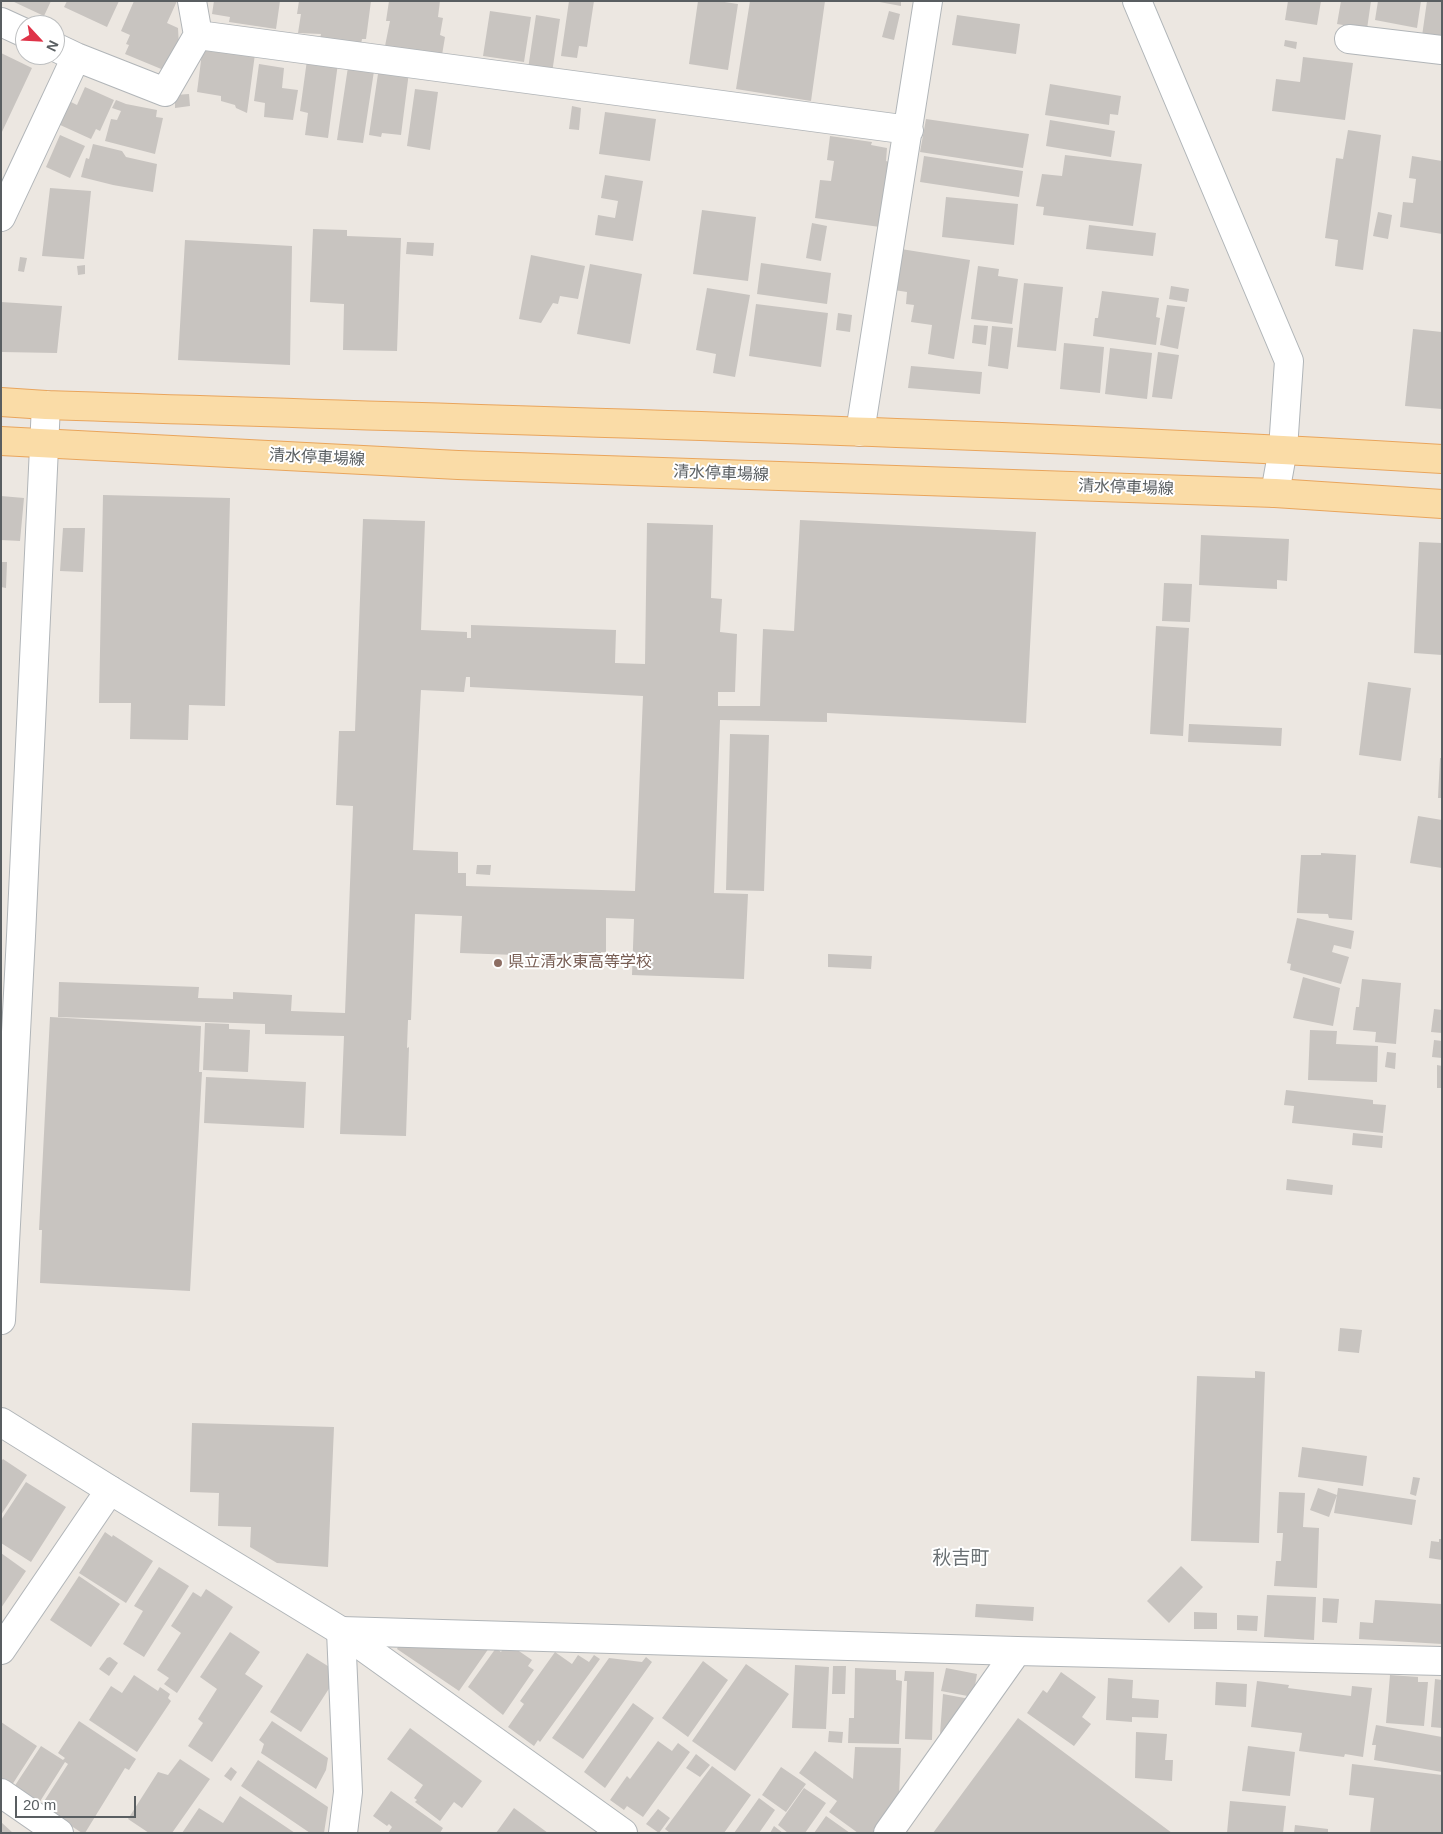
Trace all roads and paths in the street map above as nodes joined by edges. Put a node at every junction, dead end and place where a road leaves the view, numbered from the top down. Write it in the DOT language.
graph roads {
  1 [pos="192,1"];
  2 [pos="928,1"];
  3 [pos="1137,1"];
  4 [pos="1,22"];
  5 [pos="15,28"];
  6 [pos="198,35"];
  7 [pos="1349,39"];
  8 [pos="1442,50"];
  9 [pos="66,52"];
  10 [pos="909,130"];
  11 [pos="1,216"];
  12 [pos="1,402"];
  13 [pos="46,405"];
  14 [pos="860,432"];
  15 [pos="1,441"];
  16 [pos="45,444"];
  17 [pos="1283,449"];
  18 [pos="1442,459"];
  19 [pos="1275,494"];
  20 [pos="1442,504"];
  21 [pos="11,931"];
  22 [pos="1,1320"];
  23 [pos="1,1422"];
  24 [pos="110,1490"];
  25 [pos="341,1631"];
  26 [pos="1,1650"];
  27 [pos="1018,1651"];
  28 [pos="1442,1661"];
  29 [pos="1,1793"];
  30 [pos="59,1833"];
  31 [pos="343,1833"];
  32 [pos="623,1833"];
  33 [pos="888,1833"];
  1 -- 6 [label="street"];
  2 -- 10 [label="street"];
  3 -- 17 [label="street"];
  4 -- 5 [label="street"];
  6 -- 9 [label="street"];
  6 -- 10 [label="street"];
  7 -- 8 [label="street"];
  9 -- 11 [label="street"];
  10 -- 14 [label="street"];
  12 -- 13 [label="main road"];
  13 -- 14 [label="main road"];
  13 -- 16 [label="street"];
  14 -- 17 [label="main road"];
  15 -- 16 [label="main road, 清水停車場線"];
  16 -- 19 [label="main road, 清水停車場線"];
  16 -- 21 [label="street"];
  17 -- 18 [label="main road"];
  17 -- 19 [label="street"];
  19 -- 20 [label="main road, 清水停車場線"];
  21 -- 22 [label="street"];
  23 -- 24 [label="street"];
  24 -- 25 [label="street"];
  24 -- 26 [label="street"];
  25 -- 27 [label="street"];
  25 -- 31 [label="street"];
  25 -- 32 [label="street"];
  27 -- 28 [label="street"];
  27 -- 33 [label="street"];
  29 -- 30 [label="street"];
}
